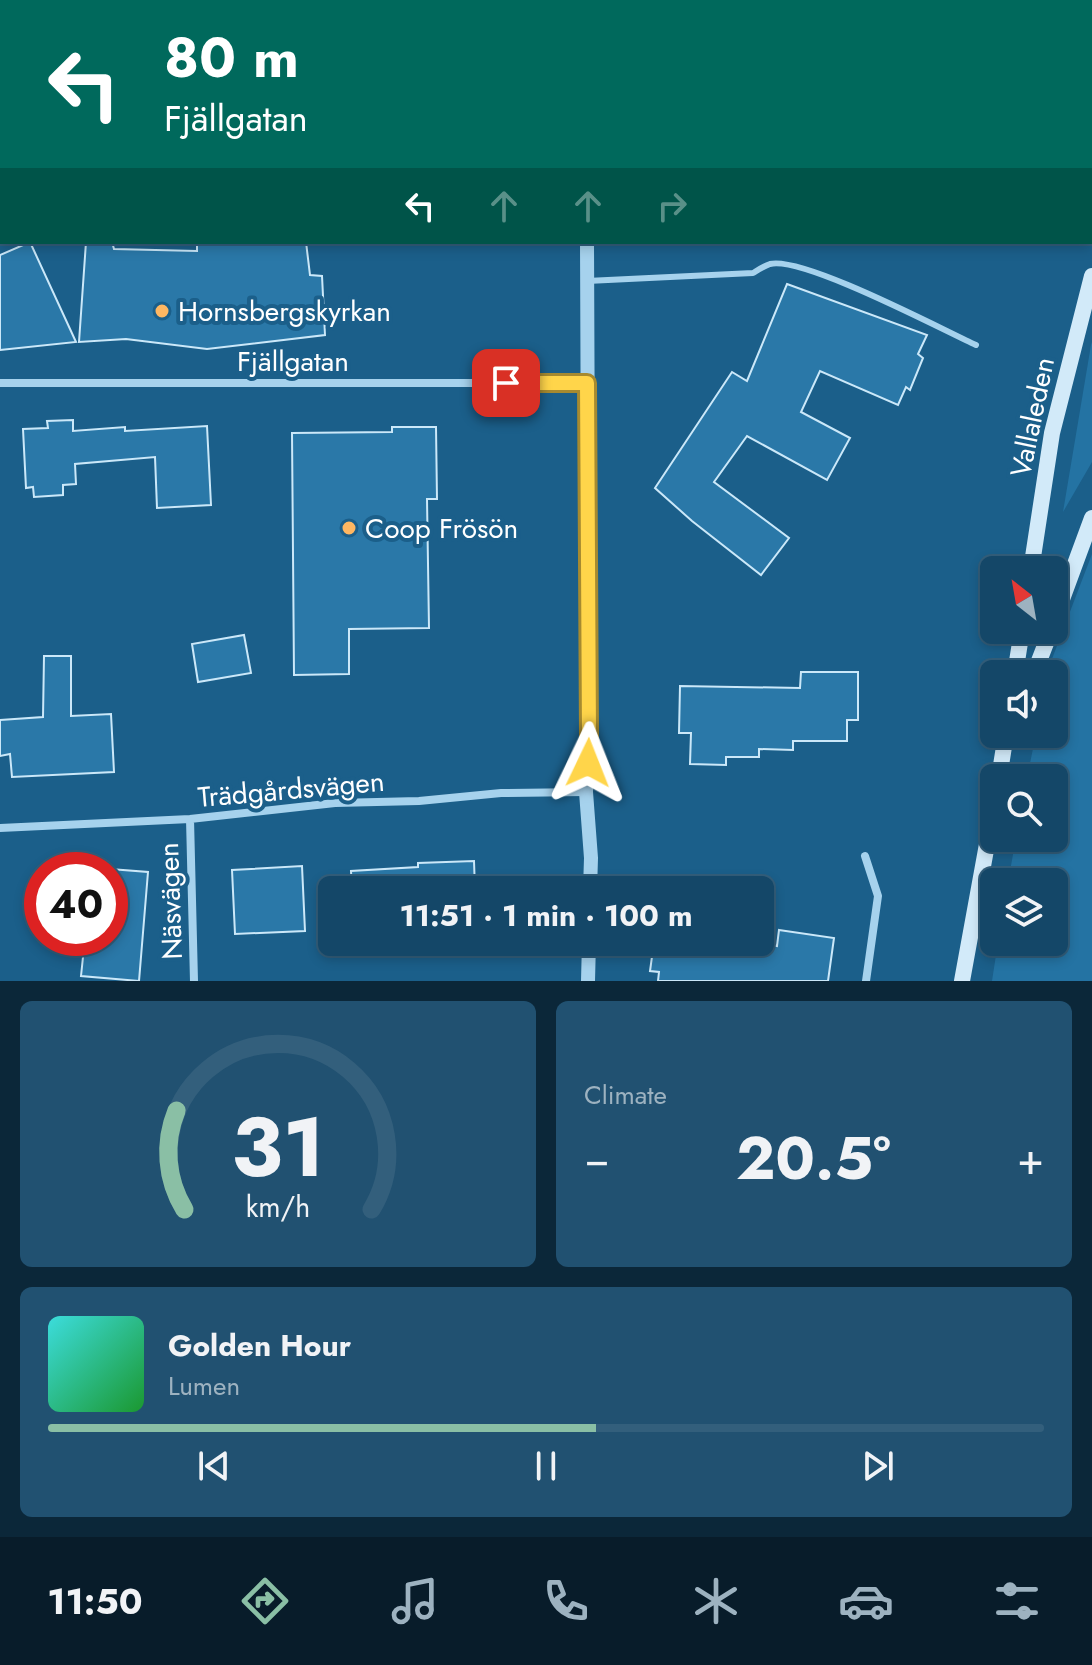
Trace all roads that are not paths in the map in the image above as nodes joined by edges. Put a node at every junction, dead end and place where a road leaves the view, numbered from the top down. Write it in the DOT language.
graph roads {
  1 [pos="587,244"];
  2 [pos="1092,276"];
  3 [pos="587,281"];
  4 [pos="976,345"];
  5 [pos="0,383"];
  6 [pos="587,383"];
  7 [pos="1092,518"];
  8 [pos="1033,556"];
  9 [pos="1068,583"];
  10 [pos="586,792"];
  11 [pos="190,819"];
  12 [pos="0,828"];
  13 [pos="986,852"];
  14 [pos="865,856"];
  15 [pos="590,876"];
  16 [pos="589,956"];
  17 [pos="194,981"];
  18 [pos="588,981"];
  19 [pos="866,981"];
  20 [pos="962,981"];
  1 -- 3 [label="street"];
  2 -- 8 [label="main road, Vallaleden"];
  3 -- 4 [label="lane"];
  3 -- 6 [label="street"];
  5 -- 6 [label="street, Fjällgatan"];
  6 -- 10 [label="street"];
  7 -- 9 [label="main road"];
  10 -- 11 [label="street, Trädgårdsvägen"];
  10 -- 15 [label="street"];
  11 -- 12 [label="street, Trädgårdsvägen"];
  11 -- 17 [label="street, Näsvägen"];
  13 -- 20 [label="main road"];
  14 -- 19 [label="street"];
  16 -- 18 [label="street"];
}
